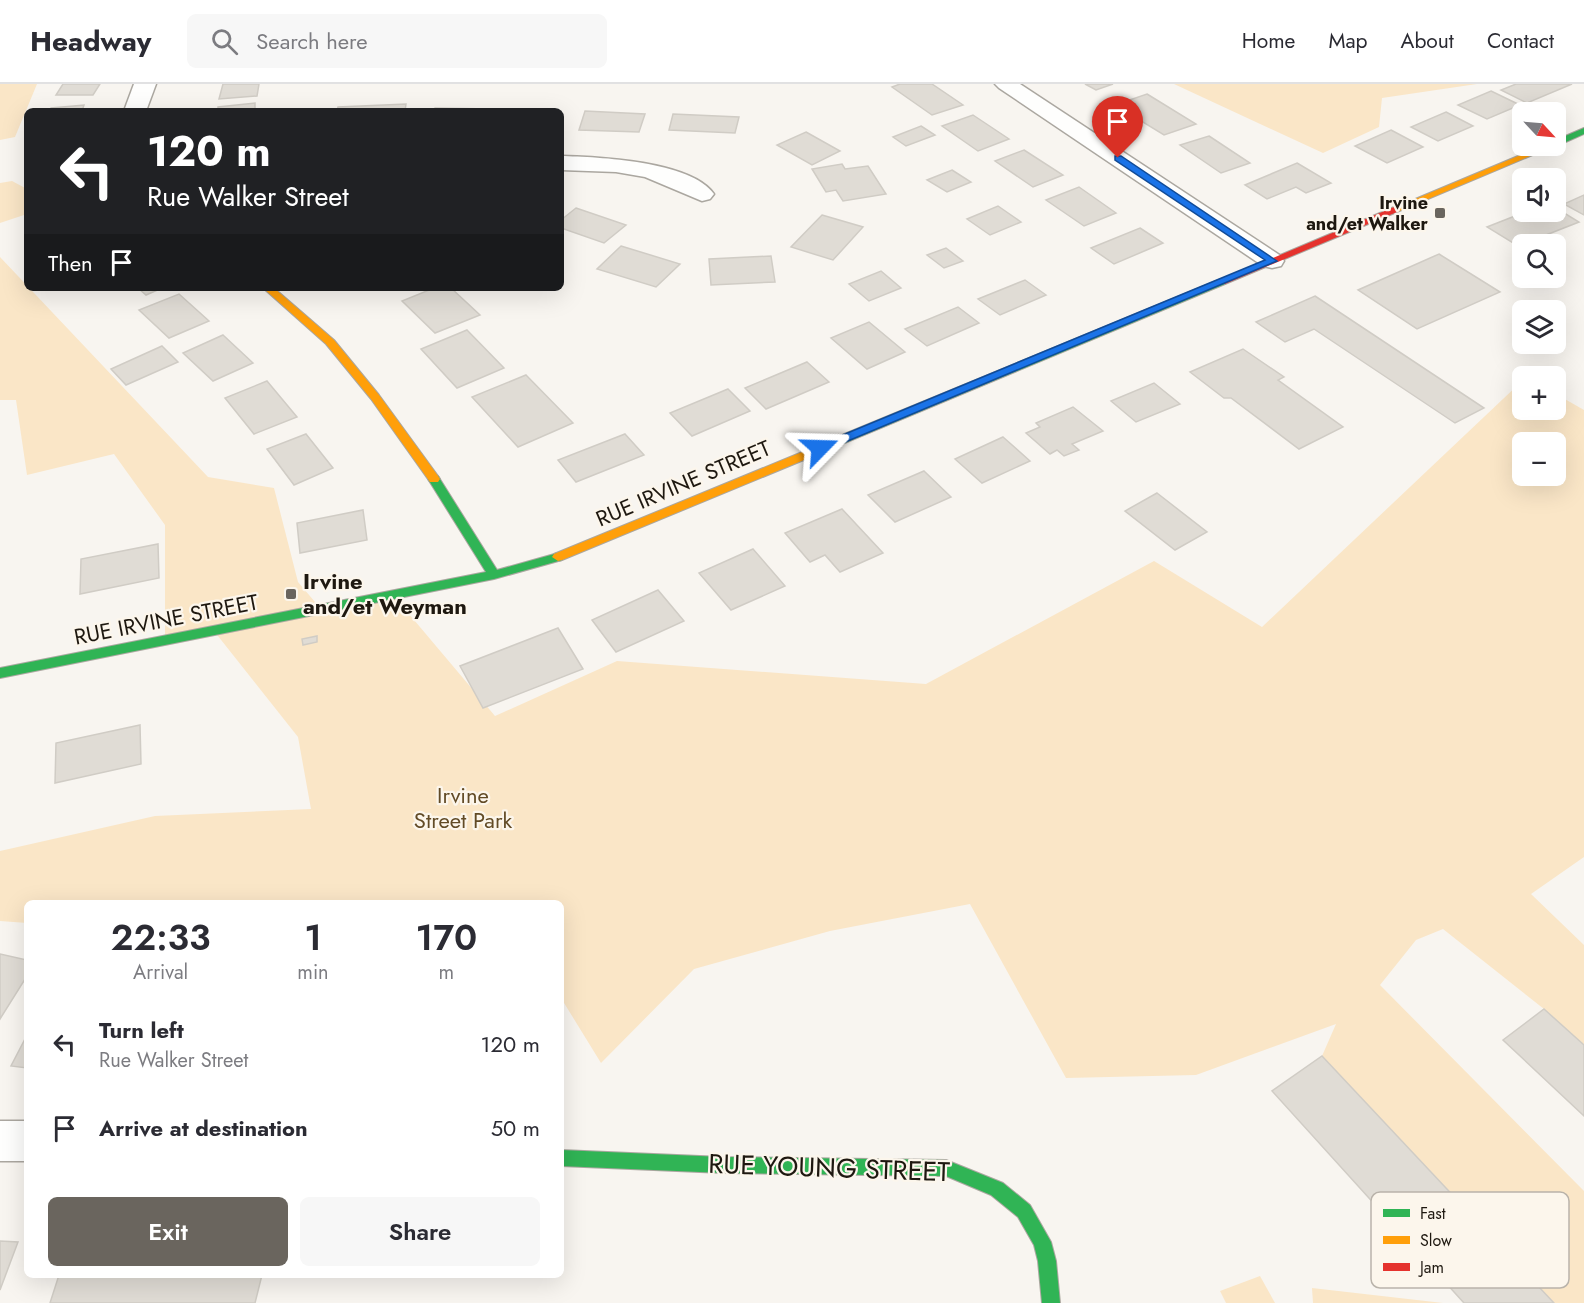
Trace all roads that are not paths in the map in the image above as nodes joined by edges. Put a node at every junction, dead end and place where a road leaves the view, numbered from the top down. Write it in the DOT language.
graph roads {
  1 [pos="145,84"];
  2 [pos="1006,84"];
  3 [pos="136,108"];
  4 [pos="1584,131"];
  5 [pos="1566,139"];
  6 [pos="1525,156"];
  7 [pos="564,163"];
  8 [pos="702,194"];
  9 [pos="1272,261"];
  10 [pos="272,291"];
  11 [pos="494,574"];
  12 [pos="0,674"];
  13 [pos="0,1141"];
  14 [pos="24,1142"];
  15 [pos="564,1158"];
  16 [pos="1051,1303"];
  1 -- 3 [label="street"];
  2 -- 9 [label="street"];
  4 -- 5 [label="street"];
  6 -- 9 [label="street, RUE IRVINE STREET"];
  7 -- 8 [label="street"];
  9 -- 11 [label="street, RUE IRVINE STREET"];
  10 -- 11 [label="street"];
  11 -- 12 [label="street, RUE IRVINE STREET"];
  13 -- 14 [label="street"];
  15 -- 16 [label="street, RUE YOUNG STREET"];
}
